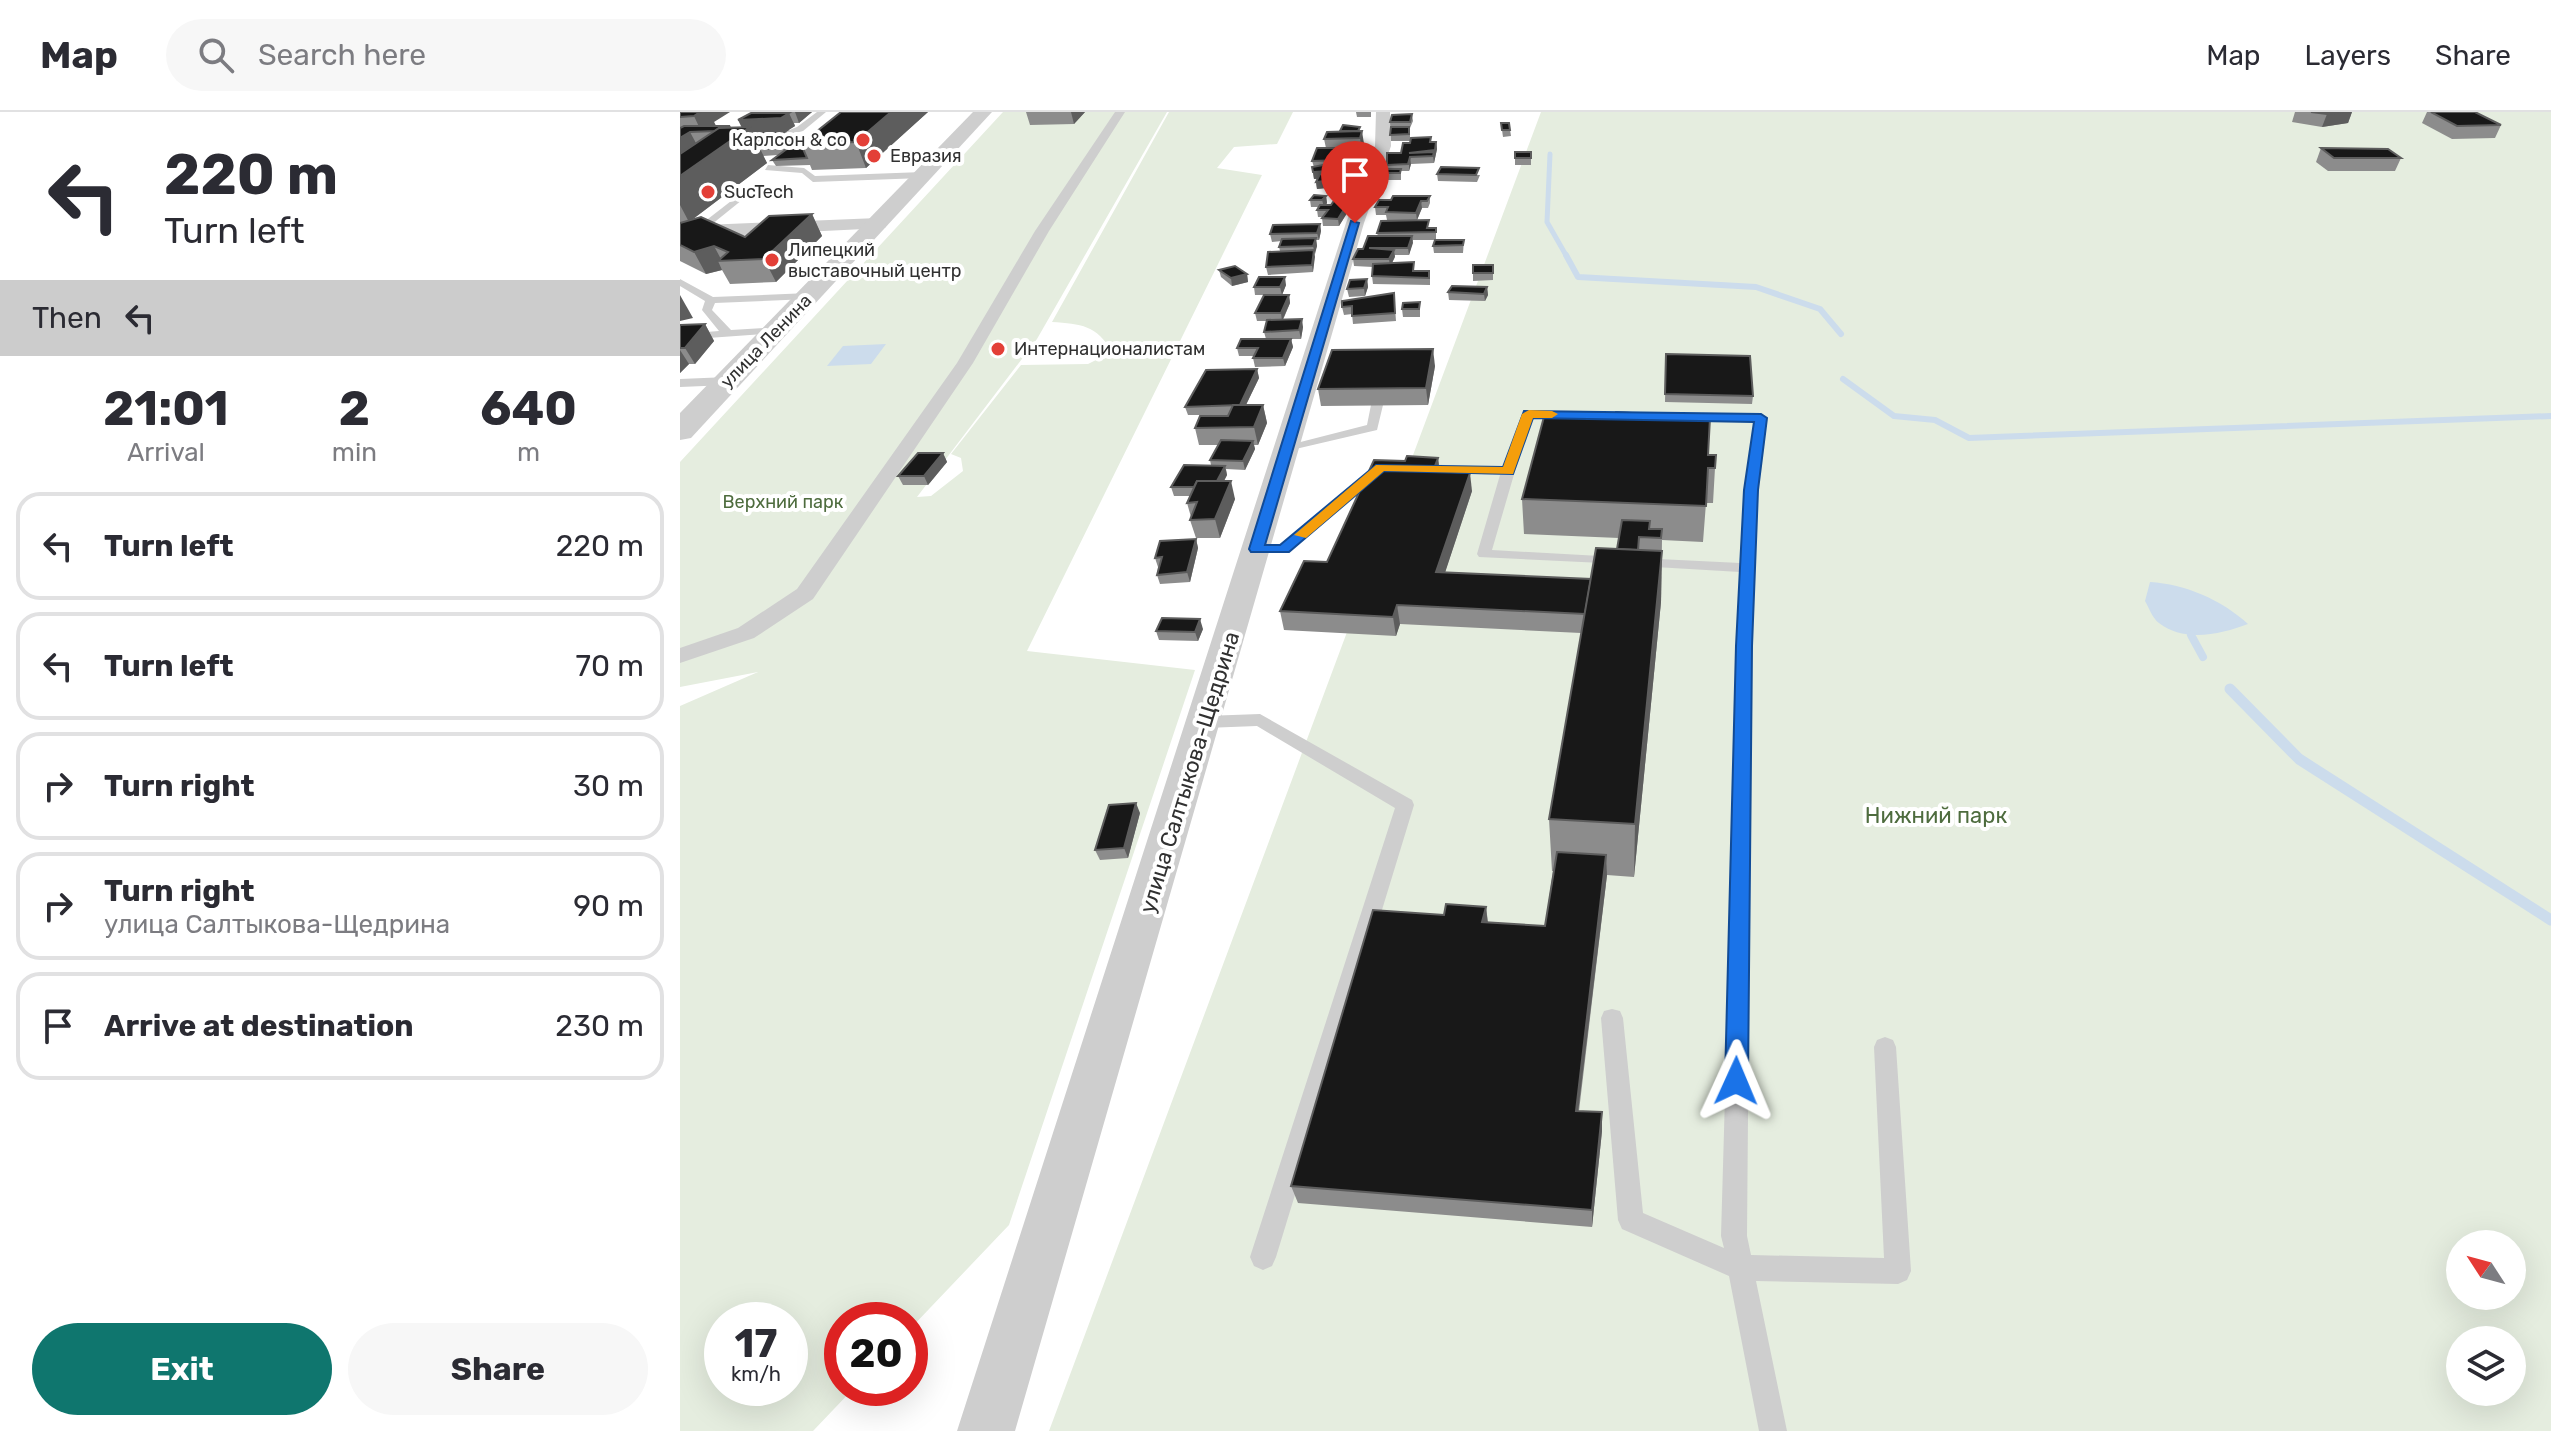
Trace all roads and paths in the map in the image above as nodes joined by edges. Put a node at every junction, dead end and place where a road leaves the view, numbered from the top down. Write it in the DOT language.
graph roads {
  1 [pos="822,112"];
  2 [pos="983,112"];
  3 [pos="1120,112"];
  4 [pos="1383,112"];
  5 [pos="781,135"];
  6 [pos="768,168"];
  7 [pos="923,175"];
  8 [pos="738,200"];
  9 [pos="878,224"];
  10 [pos="689,231"];
  11 [pos="680,282"];
  12 [pos="809,296"];
  13 [pos="711,300"];
  14 [pos="778,330"];
  15 [pos="728,334"];
  16 [pos="680,337"];
  17 [pos="728,381"];
  18 [pos="680,383"];
  19 [pos="1377,405"];
  20 [pos="680,431"];
  21 [pos="1287,447"];
  22 [pos="1508,471"];
  23 [pos="1256,549"];
  24 [pos="1618,561"];
  25 [pos="1638,562"];
  26 [pos="1748,568"];
  27 [pos="680,656"];
  28 [pos="1205,722"];
  29 [pos="1612,1018"];
  30 [pos="1885,1047"];
  31 [pos="1263,1257"];
  32 [pos="1740,1268"];
  33 [pos="986,1431"];
  34 [pos="1773,1431"];
  1 -- 5 [label="lane"];
  2 -- 7 [label="street, улица Ленина"];
  3 -- 27 [label="street"];
  4 -- 21 [label="street, улица Салтыкова-Щедрина"];
  6 -- 7 [label="lane"];
  7 -- 9 [label="street, улица Ленина"];
  8 -- 10 [label="lane"];
  9 -- 10 [label="street"];
  9 -- 12 [label="street, улица Ленина"];
  11 -- 13 [label="lane"];
  12 -- 13 [label="lane"];
  12 -- 14 [label="street, улица Ленина"];
  13 -- 15 [label="lane"];
  14 -- 15 [label="lane"];
  14 -- 17 [label="street, улица Ленина"];
  15 -- 16 [label="lane"];
  17 -- 18 [label="lane"];
  17 -- 20 [label="street, улица Ленина"];
  19 -- 21 [label="lane"];
  21 -- 23 [label="street, улица Салтыкова-Щедрина"];
  22 -- 23 [label="lane"];
  22 -- 24 [label="lane"];
  22 -- 26 [label="lane"];
  23 -- 28 [label="street, улица Салтыкова-Щедрина"];
  25 -- 26 [label="lane"];
  26 -- 32 [label="lane"];
  28 -- 31 [label="lane"];
  28 -- 33 [label="street, улица Салтыкова-Щедрина"];
  29 -- 32 [label="lane"];
  30 -- 32 [label="lane"];
  32 -- 34 [label="lane"];
}
